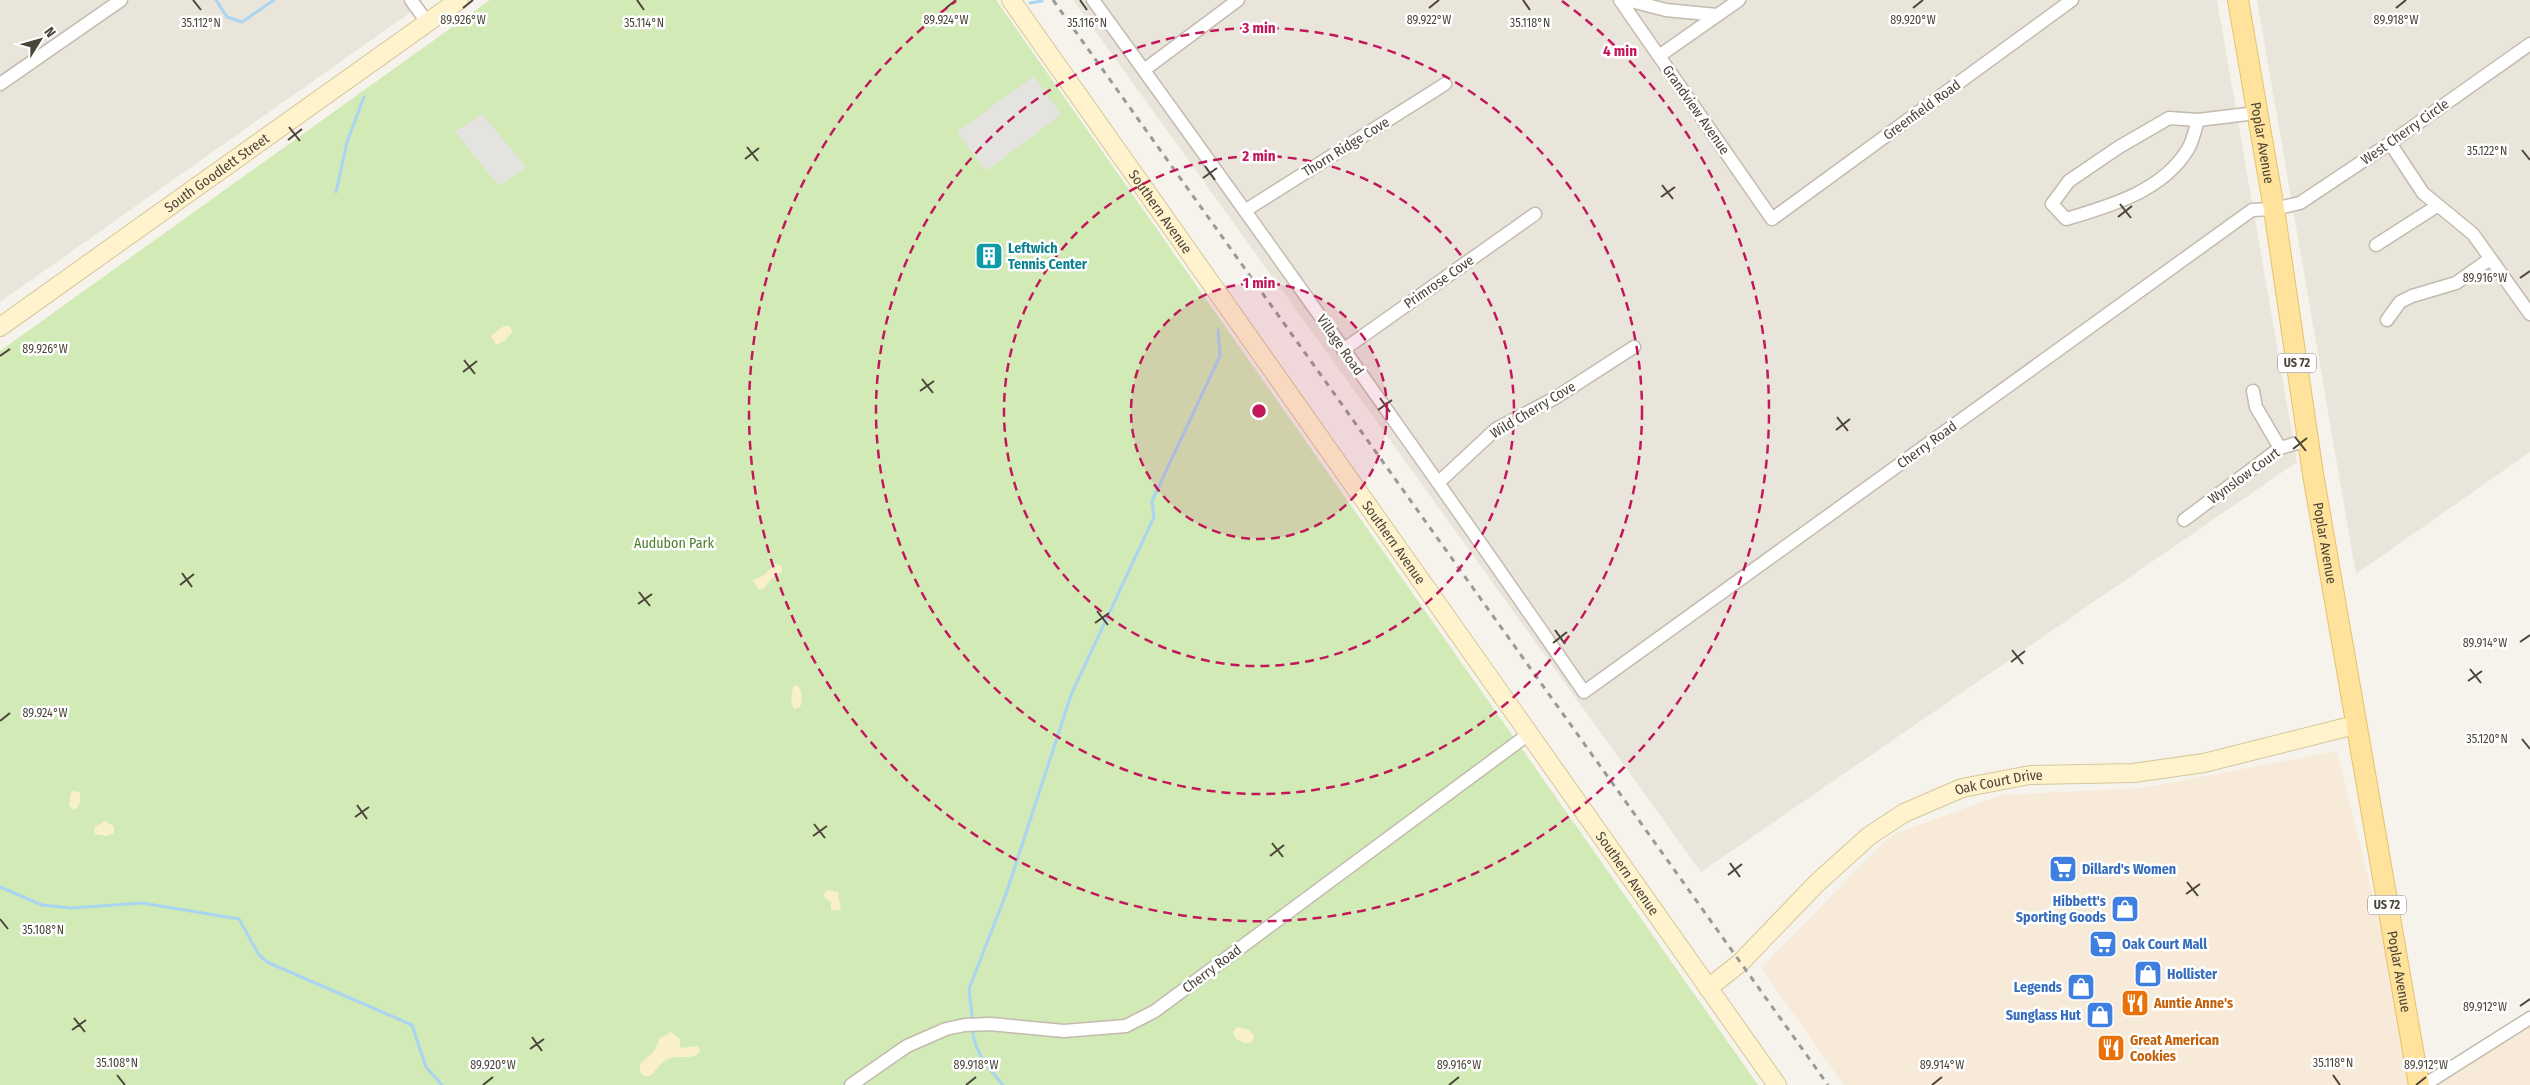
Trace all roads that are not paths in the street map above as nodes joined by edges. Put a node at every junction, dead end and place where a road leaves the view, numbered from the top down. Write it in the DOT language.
graph roads {
  1 [pos="121,0"];
  2 [pos="411,0"];
  3 [pos="459,0"];
  4 [pos="1011,0"];
  5 [pos="1093,0"];
  6 [pos="1238,0"];
  7 [pos="1620,0"];
  8 [pos="1627,0"];
  9 [pos="1739,0"];
  10 [pos="2072,0"];
  11 [pos="2238,0"];
  12 [pos="1717,15"];
  13 [pos="427,22"];
  14 [pos="2530,44"];
  15 [pos="1659,56"];
  16 [pos="1144,70"];
  17 [pos="0,84"];
  18 [pos="1445,84"];
  19 [pos="2256,113"];
  20 [pos="2198,120"];
  21 [pos="2390,143"];
  22 [pos="2437,206"];
  23 [pos="2274,209"];
  24 [pos="1246,210"];
  25 [pos="1535,214"];
  26 [pos="1772,219"];
  27 [pos="2376,245"];
  28 [pos="2490,259"];
  29 [pos="2530,314"];
  30 [pos="2387,320"];
  31 [pos="0,327"];
  32 [pos="1634,346"];
  33 [pos="1343,350"];
  34 [pos="2253,391"];
  35 [pos="2308,440"];
  36 [pos="2280,448"];
  37 [pos="1439,482"];
  38 [pos="2184,520"];
  39 [pos="1584,692"];
  40 [pos="2356,725"];
  41 [pos="1530,733"];
  42 [pos="1708,988"];
  43 [pos="2530,1018"];
  44 [pos="851,1085"];
  45 [pos="1777,1085"];
  46 [pos="2419,1085"];
  47 [pos="2424,1085"];
  1 -- 17 [label="street"];
  2 -- 13 [label="street"];
  3 -- 13 [label="street, South Goodlett Street"];
  4 -- 41 [label="street, Southern Avenue"];
  5 -- 16 [label="street, Village Road"];
  6 -- 16 [label="street"];
  7 -- 15 [label="street, Grandview Avenue"];
  8 -- 12 [label="street"];
  9 -- 12 [label="street"];
  10 -- 26 [label="street, Greenfield Road"];
  11 -- 19 [label="main road, Poplar Avenue / US 72"];
  12 -- 15 [label="street"];
  13 -- 31 [label="street, South Goodlett Street"];
  14 -- 21 [label="street, West Cherry Circle"];
  15 -- 26 [label="street, Grandview Avenue"];
  16 -- 24 [label="street, Village Road"];
  18 -- 24 [label="street, Thorn Ridge Cove"];
  19 -- 20 [label="street"];
  19 -- 23 [label="main road, Poplar Avenue / US 72"];
  20 -- 20 [label="street"];
  21 -- 22 [label="street"];
  21 -- 23 [label="street, West Cherry Circle"];
  22 -- 27 [label="street"];
  22 -- 28 [label="street"];
  23 -- 35 [label="main road, Poplar Avenue / US 72"];
  23 -- 39 [label="street, Cherry Road"];
  24 -- 33 [label="street, Village Road"];
  25 -- 33 [label="street, Primrose Cove"];
  28 -- 29 [label="street"];
  28 -- 30 [label="street"];
  32 -- 37 [label="street, Wild Cherry Cove"];
  33 -- 37 [label="street, Village Road"];
  34 -- 36 [label="street"];
  35 -- 36 [label="street, Wynslow Court"];
  35 -- 40 [label="main road, Poplar Avenue / US 72"];
  36 -- 38 [label="street, Wynslow Court"];
  37 -- 39 [label="street, Village Road"];
  40 -- 42 [label="street, Oak Court Drive"];
  40 -- 46 [label="main road, Poplar Avenue / US 72"];
  41 -- 42 [label="street, Southern Avenue"];
  41 -- 44 [label="street, Cherry Road"];
  42 -- 45 [label="street, Southern Avenue"];
  43 -- 47 [label="street"];
}
